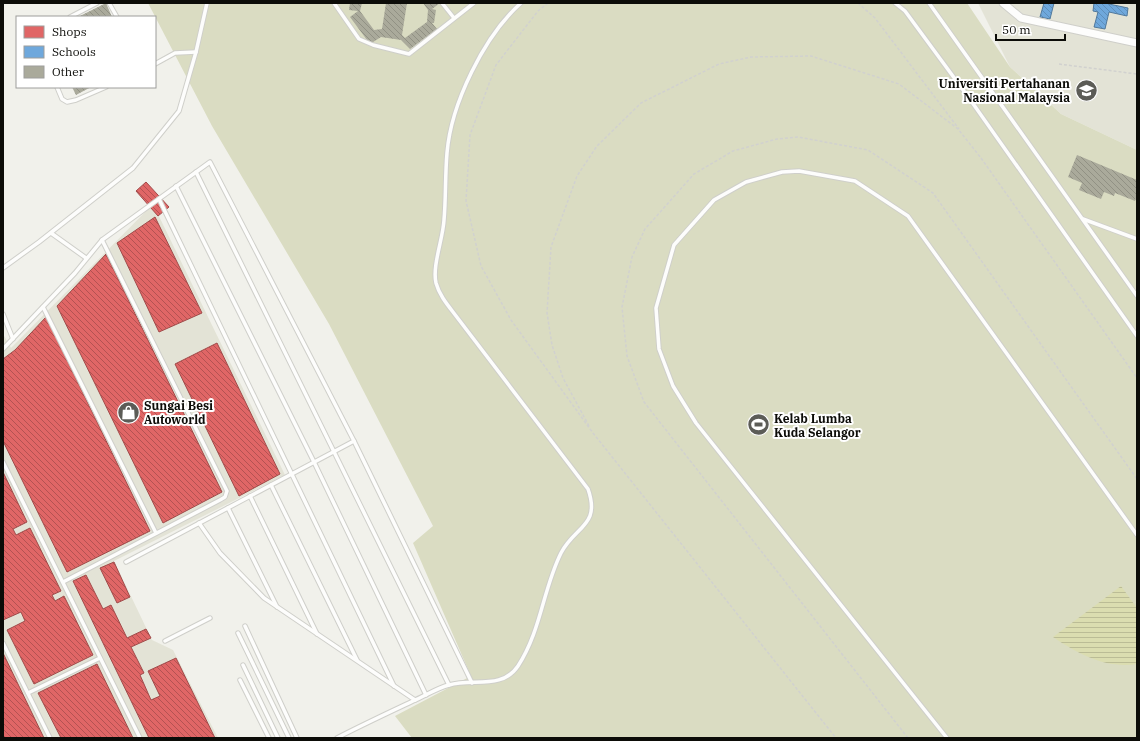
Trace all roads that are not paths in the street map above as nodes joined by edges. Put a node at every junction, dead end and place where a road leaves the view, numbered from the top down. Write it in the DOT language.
graph roads {
  1 [pos="97,3"];
  2 [pos="108,3"];
  3 [pos="207,3"];
  4 [pos="334,3"];
  5 [pos="442,3"];
  6 [pos="474,3"];
  7 [pos="520,3"];
  8 [pos="895,3"];
  9 [pos="929,3"];
  10 [pos="1003,3"];
  11 [pos="72,16"];
  12 [pos="116,16"];
  13 [pos="454,18"];
  14 [pos="1137,43"];
  15 [pos="196,52"];
  16 [pos="156,63"];
  17 [pos="57,88"];
  18 [pos="104,88"];
  19 [pos="196,172"];
  20 [pos="176,186"];
  21 [pos="159,199"];
  22 [pos="1082,218"];
  23 [pos="51,233"];
  24 [pos="1137,238"];
  25 [pos="102,240"];
  26 [pos="86,258"];
  27 [pos="3,268"];
  28 [pos="1137,296"];
  29 [pos="43,307"];
  30 [pos="3,314"];
  31 [pos="1137,336"];
  32 [pos="13,339"];
  33 [pos="3,349"];
  34 [pos="354,441"];
  35 [pos="333,452"];
  36 [pos="3,462"];
  37 [pos="314,462"];
  38 [pos="291,474"];
  39 [pos="271,485"];
  40 [pos="250,496"];
  41 [pos="228,508"];
  42 [pos="199,523"];
  43 [pos="156,533"];
  44 [pos="1137,536"];
  45 [pos="126,562"];
  46 [pos="63,582"];
  47 [pos="278,609"];
  48 [pos="210,618"];
  49 [pos="245,626"];
  50 [pos="238,633"];
  51 [pos="317,634"];
  52 [pos="165,641"];
  53 [pos="3,643"];
  54 [pos="100,658"];
  55 [pos="358,662"];
  56 [pos="243,665"];
  57 [pos="240,680"];
  58 [pos="472,683"];
  59 [pos="449,685"];
  60 [pos="394,686"];
  61 [pos="28,693"];
  62 [pos="426,695"];
  63 [pos="416,700"];
  64 [pos="50,738"];
  65 [pos="140,738"];
  66 [pos="269,738"];
  67 [pos="278,738"];
  68 [pos="289,738"];
  69 [pos="297,738"];
  70 [pos="337,738"];
  71 [pos="947,738"];
  1 -- 11 [label="lane"];
  2 -- 12 [label="lane"];
  3 -- 15 [label="lane"];
  4 -- 13 [label="lane"];
  5 -- 13 [label="lane"];
  6 -- 13 [label="lane"];
  7 -- 58 [label="lane"];
  8 -- 31 [label="lane"];
  9 -- 22 [label="lane"];
  10 -- 14 [label="street"];
  15 -- 16 [label="lane"];
  15 -- 23 [label="lane"];
  17 -- 18 [label="lane"];
  19 -- 20 [label="lane"];
  19 -- 34 [label="lane"];
  19 -- 35 [label="lane"];
  20 -- 21 [label="lane"];
  20 -- 37 [label="lane"];
  21 -- 25 [label="lane"];
  21 -- 38 [label="lane"];
  22 -- 24 [label="lane"];
  22 -- 28 [label="lane"];
  23 -- 26 [label="lane"];
  23 -- 27 [label="lane"];
  25 -- 26 [label="lane"];
  25 -- 43 [label="lane"];
  26 -- 29 [label="lane"];
  29 -- 32 [label="lane"];
  29 -- 43 [label="lane"];
  30 -- 32 [label="lane"];
  32 -- 33 [label="lane"];
  34 -- 35 [label="lane"];
  34 -- 58 [label="lane"];
  35 -- 37 [label="lane"];
  35 -- 59 [label="lane"];
  36 -- 46 [label="lane"];
  37 -- 38 [label="lane"];
  37 -- 62 [label="lane"];
  38 -- 39 [label="lane"];
  38 -- 60 [label="lane"];
  39 -- 40 [label="lane"];
  39 -- 55 [label="lane"];
  40 -- 41 [label="lane"];
  40 -- 51 [label="lane"];
  41 -- 42 [label="lane"];
  41 -- 47 [label="lane"];
  42 -- 45 [label="lane"];
  42 -- 47 [label="lane"];
  43 -- 46 [label="lane"];
  44 -- 71 [label="lane"];
  46 -- 54 [label="lane"];
  47 -- 51 [label="lane"];
  48 -- 52 [label="lane"];
  49 -- 69 [label="lane"];
  50 -- 68 [label="lane"];
  51 -- 55 [label="lane"];
  53 -- 61 [label="lane"];
  54 -- 61 [label="lane"];
  54 -- 65 [label="lane"];
  55 -- 60 [label="lane"];
  56 -- 67 [label="lane"];
  57 -- 66 [label="lane"];
  58 -- 59 [label="lane"];
  59 -- 62 [label="lane"];
  60 -- 63 [label="lane"];
  61 -- 64 [label="lane"];
  62 -- 63 [label="lane"];
  63 -- 70 [label="lane"];
}
